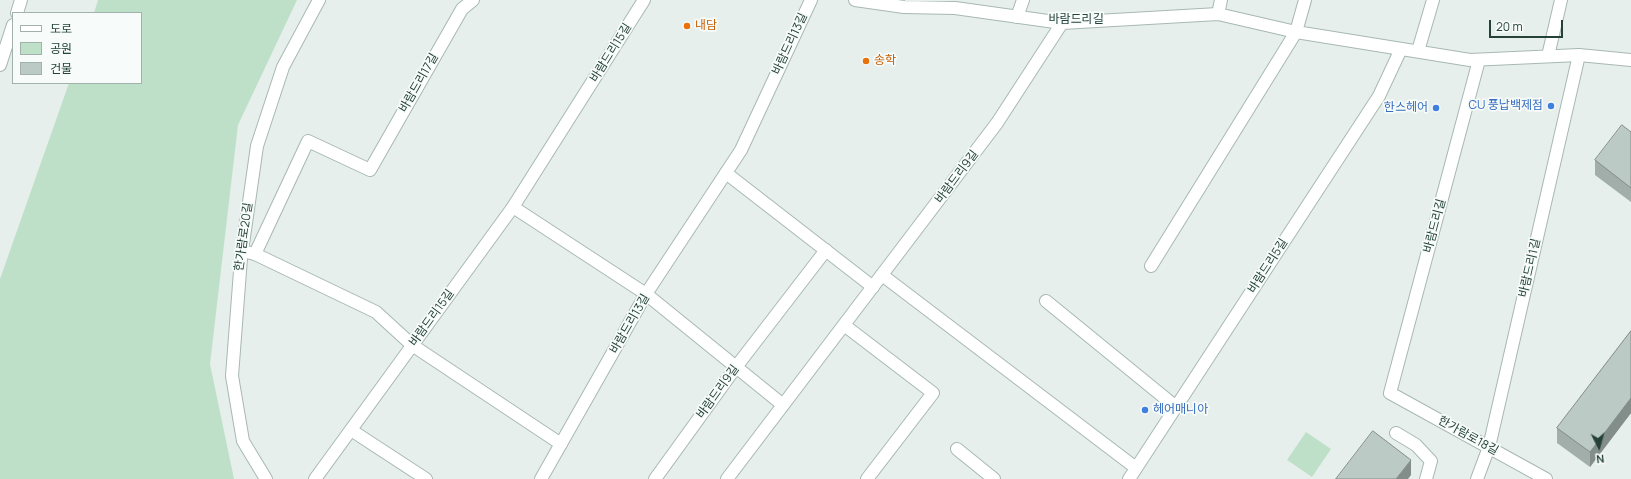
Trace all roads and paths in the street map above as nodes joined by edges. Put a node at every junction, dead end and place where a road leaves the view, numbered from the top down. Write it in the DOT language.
graph roads {
  1 [pos="21,0"];
  2 [pos="319,0"];
  3 [pos="473,0"];
  4 [pos="644,0"];
  5 [pos="811,0"];
  6 [pos="855,0"];
  7 [pos="1023,0"];
  8 [pos="1221,0"];
  9 [pos="1305,0"];
  10 [pos="1433,0"];
  11 [pos="1561,0"];
  12 [pos="906,4"];
  13 [pos="17,12"];
  14 [pos="1218,14"];
  15 [pos="1017,17"];
  16 [pos="1062,23"];
  17 [pos="12,28"];
  18 [pos="1296,32"];
  19 [pos="1401,49"];
  20 [pos="1418,51"];
  21 [pos="1579,55"];
  22 [pos="1548,56"];
  23 [pos="1479,60"];
  24 [pos="1631,60"];
  25 [pos="0,65"];
  26 [pos="726,173"];
  27 [pos="513,207"];
  28 [pos="242,250"];
  29 [pos="826,250"];
  30 [pos="255,254"];
  31 [pos="1151,266"];
  32 [pos="882,275"];
  33 [pos="873,286"];
  34 [pos="646,294"];
  35 [pos="1046,301"];
  36 [pos="844,325"];
  37 [pos="412,345"];
  38 [pos="736,367"];
  39 [pos="1390,393"];
  40 [pos="783,405"];
  41 [pos="1176,407"];
  42 [pos="351,430"];
  43 [pos="1396,433"];
  44 [pos="561,444"];
  45 [pos="1489,447"];
  46 [pos="957,448"];
  47 [pos="1136,468"];
  48 [pos="266,479"];
  49 [pos="315,479"];
  50 [pos="426,479"];
  51 [pos="541,479"];
  52 [pos="655,479"];
  53 [pos="727,479"];
  54 [pos="867,479"];
  55 [pos="994,479"];
  56 [pos="1129,479"];
  57 [pos="1426,479"];
  58 [pos="1477,479"];
  59 [pos="1546,479"];
  1 -- 13 [label="street"];
  2 -- 28 [label="street, 한가람로20길"];
  3 -- 30 [label="street, 바람드리17길"];
  4 -- 27 [label="street, 바람드리15길"];
  5 -- 26 [label="street, 바람드리13길"];
  6 -- 12 [label="street, 바람드리길"];
  7 -- 15 [label="street"];
  8 -- 14 [label="street"];
  9 -- 18 [label="street"];
  10 -- 20 [label="street"];
  11 -- 22 [label="street"];
  12 -- 15 [label="street, 바람드리길"];
  14 -- 16 [label="street, 바람드리길"];
  14 -- 18 [label="street, 바람드리길"];
  15 -- 16 [label="street, 바람드리길"];
  16 -- 32 [label="street, 바람드리9길"];
  17 -- 25 [label="street"];
  18 -- 19 [label="street, 바람드리길"];
  18 -- 31 [label="street"];
  19 -- 20 [label="street, 바람드리길"];
  19 -- 41 [label="street, 바람드리5길"];
  20 -- 23 [label="street, 바람드리길"];
  21 -- 22 [label="street, 바람드리길"];
  21 -- 24 [label="street, 바람드리길"];
  21 -- 45 [label="street, 바람드리1길"];
  22 -- 23 [label="street, 바람드리길"];
  23 -- 39 [label="street, 바람드리길"];
  26 -- 29 [label="street"];
  26 -- 34 [label="street, 바람드리13길"];
  27 -- 34 [label="street"];
  27 -- 37 [label="street, 바람드리15길"];
  28 -- 30 [label="street"];
  28 -- 48 [label="street, 한가람로20길"];
  29 -- 33 [label="street"];
  29 -- 38 [label="street, 바람드리9길"];
  30 -- 37 [label="street"];
  32 -- 33 [label="street, 바람드리9길"];
  32 -- 47 [label="street"];
  33 -- 36 [label="street, 바람드리9길"];
  34 -- 38 [label="street"];
  34 -- 44 [label="street, 바람드리13길"];
  35 -- 41 [label="street"];
  36 -- 40 [label="street, 바람드리9길"];
  36 -- 54 [label="street"];
  37 -- 42 [label="street, 바람드리15길"];
  37 -- 44 [label="street"];
  38 -- 40 [label="street"];
  38 -- 52 [label="street, 바람드리9길"];
  39 -- 45 [label="street, 한가람로18길"];
  40 -- 53 [label="street, 바람드리9길"];
  41 -- 47 [label="street, 바람드리5길"];
  42 -- 49 [label="street, 바람드리15길"];
  42 -- 50 [label="street"];
  43 -- 57 [label="street"];
  44 -- 51 [label="street, 바람드리13길"];
  45 -- 58 [label="street, 바람드리1길"];
  45 -- 59 [label="street, 한가람로18길"];
  46 -- 55 [label="street"];
  47 -- 56 [label="street, 바람드리5길"];
}
